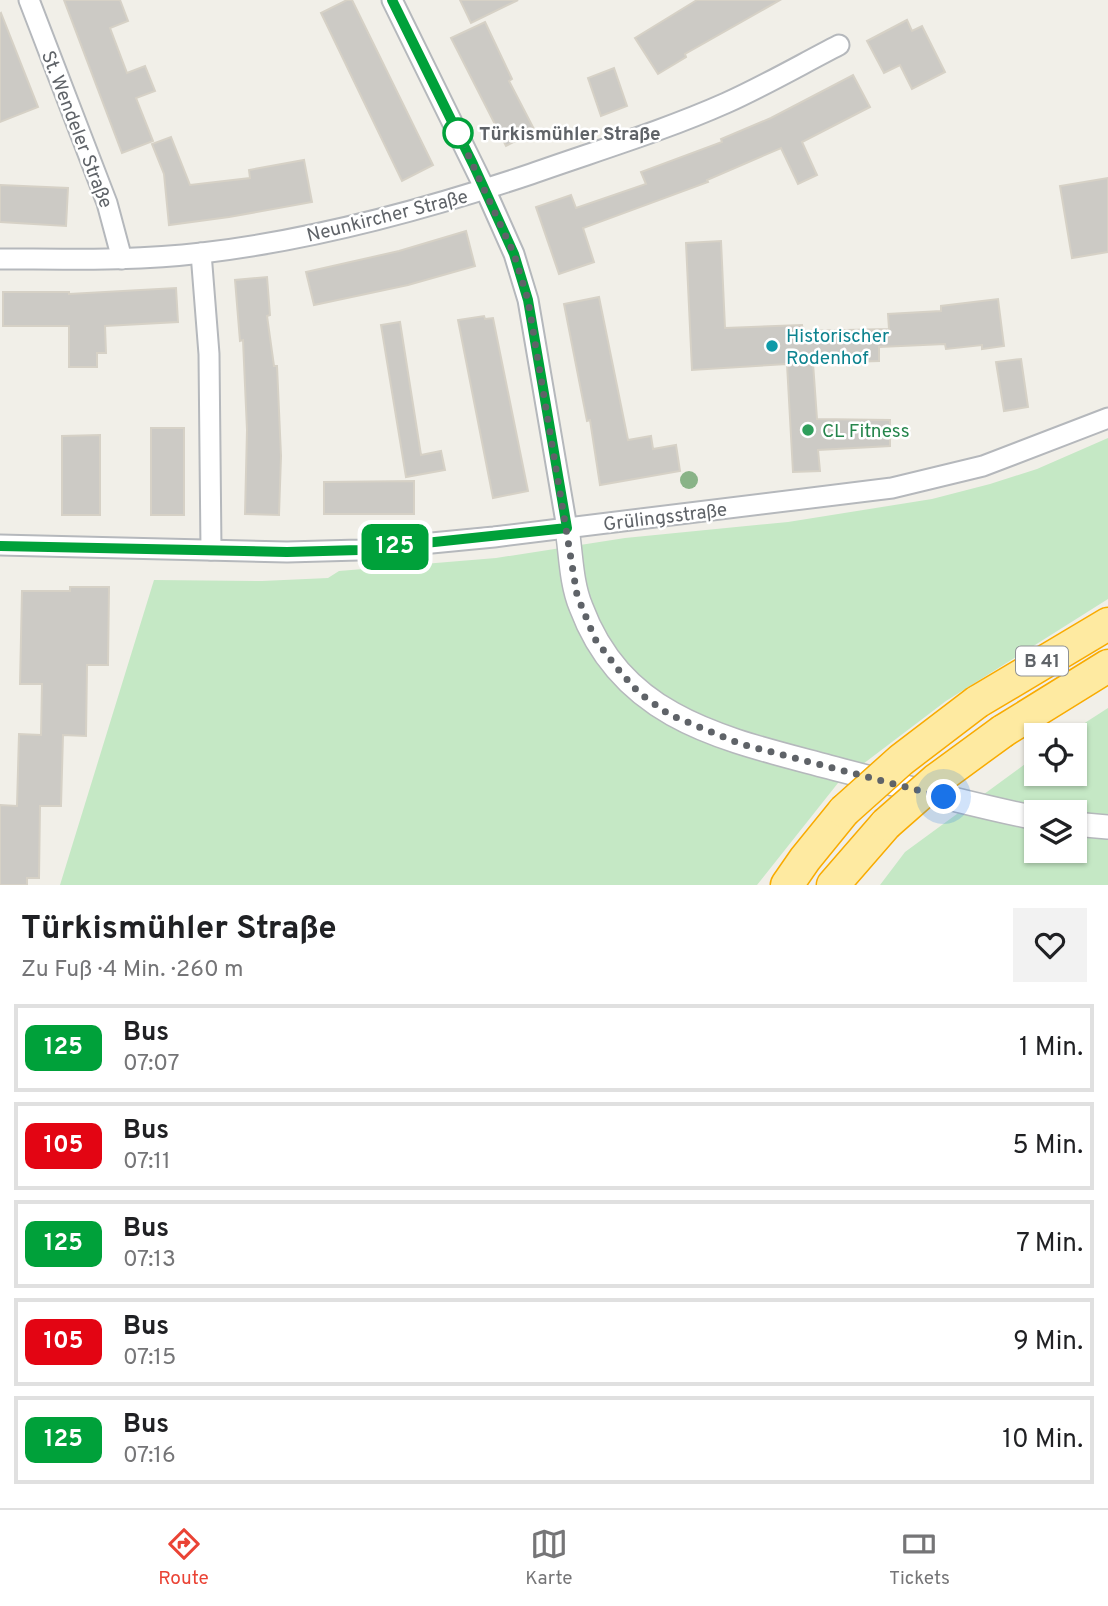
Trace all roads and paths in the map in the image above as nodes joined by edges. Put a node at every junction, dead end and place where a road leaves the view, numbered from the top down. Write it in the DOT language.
graph roads {
  1 [pos="29,0"];
  2 [pos="393,0"];
  3 [pos="839,45"];
  4 [pos="485,189"];
  5 [pos="201,253"];
  6 [pos="122,259"];
  7 [pos="0,260"];
  8 [pos="1108,418"];
  9 [pos="567,528"];
  10 [pos="0,545"];
  11 [pos="211,550"];
  12 [pos="1108,624"];
  13 [pos="1108,666"];
  14 [pos="1024,815"];
  15 [pos="1087,825"];
  16 [pos="1108,827"];
  17 [pos="787,885"];
  18 [pos="833,885"];
  1 -- 6 [label="street, St. Wendeler Straße"];
  2 -- 4 [label="street"];
  3 -- 4 [label="street, Neunkircher Straße"];
  4 -- 5 [label="street, Neunkircher Straße"];
  4 -- 9 [label="street"];
  5 -- 6 [label="street, Neunkircher Straße"];
  5 -- 11 [label="street"];
  6 -- 7 [label="street, Neunkircher Straße"];
  8 -- 9 [label="street, Grülingsstraße"];
  9 -- 11 [label="street, Grülingsstraße"];
  9 -- 14 [label="street"];
  10 -- 11 [label="street, Grülingsstraße"];
  12 -- 17 [label="highway, B 41, bridge"];
  13 -- 18 [label="highway, B 41, bridge"];
  15 -- 16 [label="street"];
}
